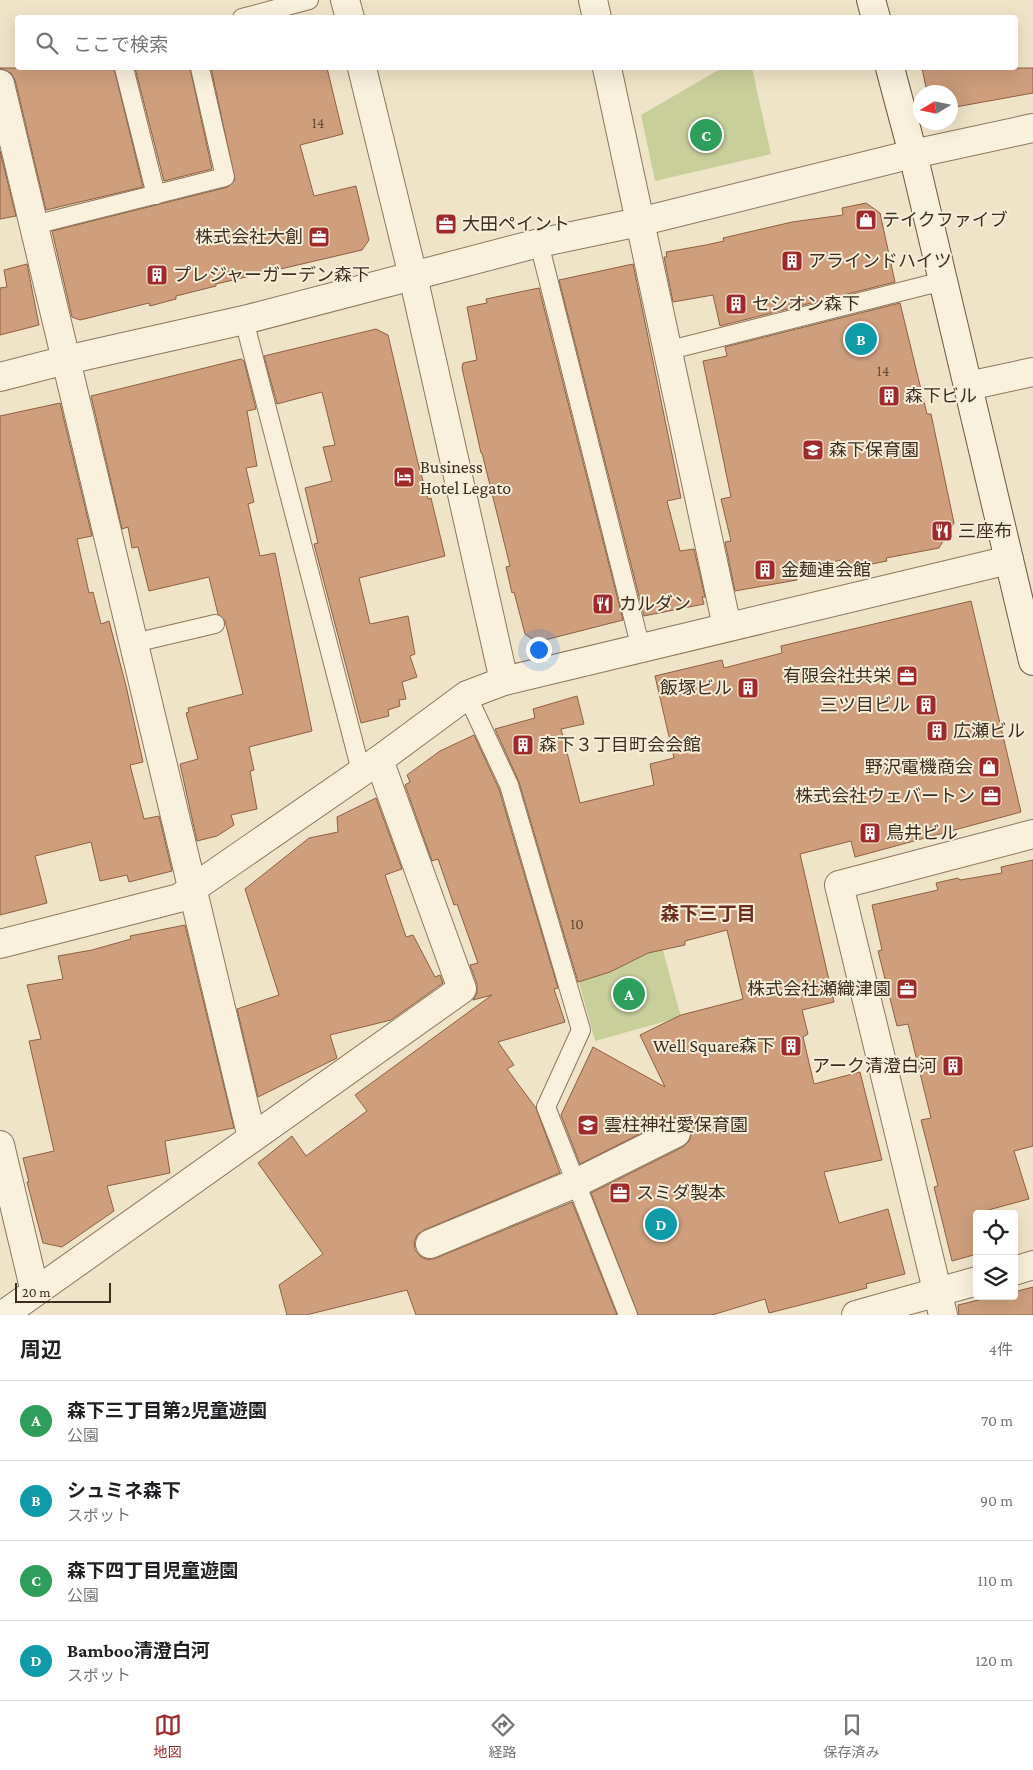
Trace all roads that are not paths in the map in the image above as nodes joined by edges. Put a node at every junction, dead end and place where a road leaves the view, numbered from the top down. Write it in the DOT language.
graph roads {
  1 [pos="309,0"];
  2 [pos="345,0"];
  3 [pos="593,0"];
  4 [pos="871,0"];
  5 [pos="253,15"];
  6 [pos="349,15"];
  7 [pos="596,15"];
  8 [pos="875,15"];
  9 [pos="125,70"];
  10 [pos="200,70"];
  11 [pos="362,70"];
  12 [pos="607,70"];
  13 [pos="891,70"];
  14 [pos="0,84"];
  15 [pos="1033,128"];
  16 [pos="913,154"];
  17 [pos="156,195"];
  18 [pos="639,222"];
  19 [pos="34,225"];
  20 [pos="540,244"];
  21 [pos="413,276"];
  22 [pos="943,281"];
  23 [pos="244,320"];
  24 [pos="666,351"];
  25 [pos="66,360"];
  26 [pos="1033,372"];
  27 [pos="0,377"];
  28 [pos="968,386"];
  29 [pos="1009,560"];
  30 [pos="215,624"];
  31 [pos="727,627"];
  32 [pos="134,643"];
  33 [pos="641,648"];
  34 [pos="1033,661"];
  35 [pos="504,680"];
  36 [pos="467,695"];
  37 [pos="370,766"];
  38 [pos="1033,834"];
  39 [pos="192,888"];
  40 [pos="0,944"];
  41 [pos="676,1133"];
  42 [pos="252,1138"];
  43 [pos="0,1145"];
  44 [pos="576,1183"];
  45 [pos="430,1244"];
  46 [pos="1033,1265"];
  47 [pos="1018,1269"];
  48 [pos="973,1283"];
  49 [pos="35,1292"];
  50 [pos="940,1303"];
  51 [pos="3,1315"];
  52 [pos="628,1315"];
  53 [pos="856,1315"];
  1 -- 5 [label="lane"];
  2 -- 6 [label="street"];
  3 -- 7 [label="street"];
  4 -- 8 [label="street"];
  9 -- 17 [label="lane"];
  10 -- 17 [label="lane"];
  11 -- 21 [label="street"];
  12 -- 18 [label="street"];
  13 -- 16 [label="street"];
  14 -- 19 [label="street"];
  15 -- 16 [label="street"];
  16 -- 18 [label="street"];
  16 -- 22 [label="street"];
  17 -- 19 [label="lane"];
  18 -- 20 [label="street"];
  18 -- 24 [label="street"];
  19 -- 25 [label="street"];
  20 -- 21 [label="street"];
  20 -- 33 [label="lane"];
  21 -- 23 [label="street"];
  21 -- 35 [label="street"];
  22 -- 24 [label="lane"];
  22 -- 28 [label="street"];
  23 -- 25 [label="street"];
  23 -- 37 [label="lane"];
  24 -- 31 [label="street"];
  25 -- 27 [label="street"];
  25 -- 32 [label="street"];
  26 -- 28 [label="street"];
  28 -- 29 [label="street"];
  29 -- 31 [label="street"];
  29 -- 34 [label="street"];
  30 -- 32 [label="lane"];
  31 -- 33 [label="street"];
  32 -- 39 [label="street"];
  33 -- 35 [label="street"];
  35 -- 36 [label="street"];
  36 -- 37 [label="street"];
  36 -- 44 [label="lane"];
  37 -- 39 [label="street"];
  37 -- 42 [label="street"];
  38 -- 50 [label="street"];
  39 -- 40 [label="street"];
  39 -- 42 [label="street"];
  41 -- 44 [label="street"];
  42 -- 49 [label="street"];
  43 -- 49 [label="street"];
  44 -- 45 [label="street"];
  44 -- 52 [label="lane"];
  46 -- 47 [label="street"];
  48 -- 50 [label="street"];
  49 -- 51 [label="street"];
  50 -- 53 [label="street"];
}
